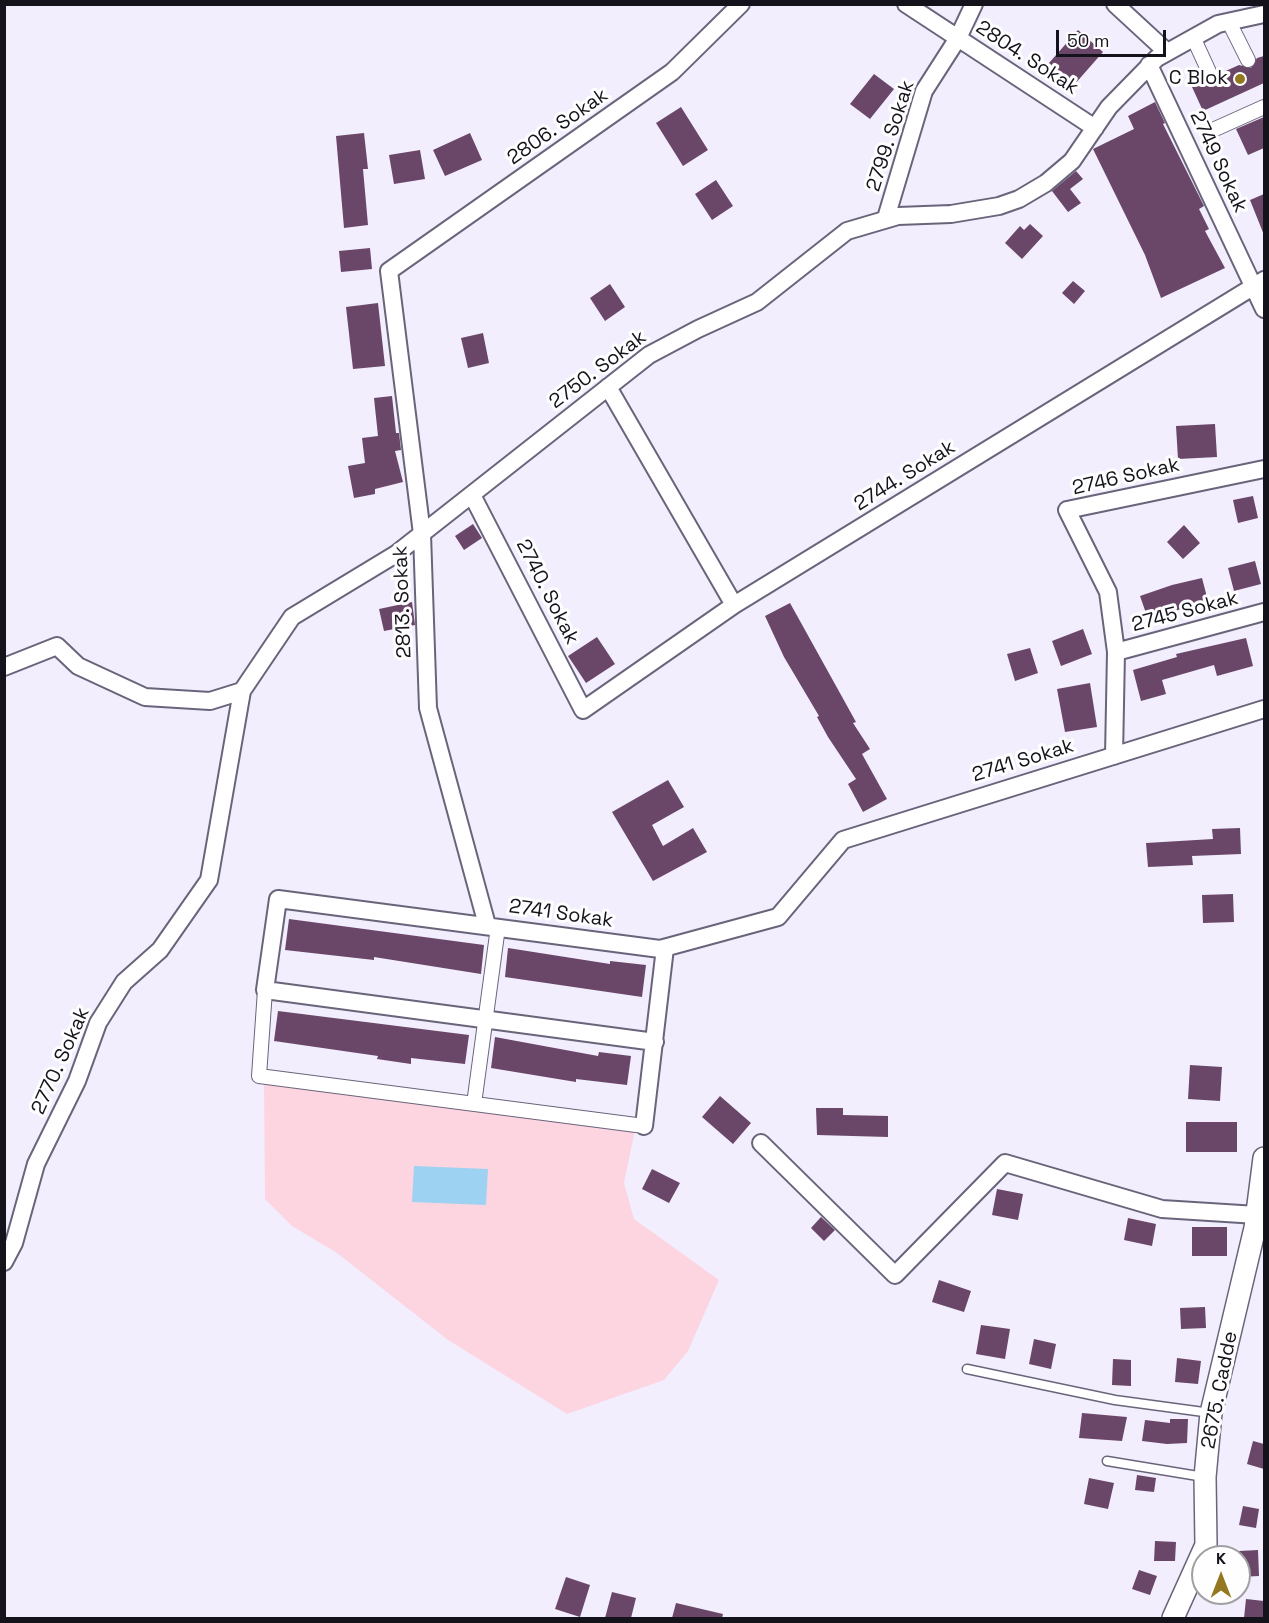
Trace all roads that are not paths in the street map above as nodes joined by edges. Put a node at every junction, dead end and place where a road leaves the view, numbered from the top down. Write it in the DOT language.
graph roads {
  1 [pos="741,4"];
  2 [pos="906,4"];
  3 [pos="974,4"];
  4 [pos="1115,4"];
  5 [pos="1264,14"];
  6 [pos="1229,22"];
  7 [pos="1193,37"];
  8 [pos="958,38"];
  9 [pos="1167,52"];
  10 [pos="1248,60"];
  11 [pos="1149,65"];
  12 [pos="1210,74"];
  13 [pos="1264,107"];
  14 [pos="1095,128"];
  15 [pos="1215,129"];
  16 [pos="886,218"];
  17 [pos="389,271"];
  18 [pos="1259,283"];
  19 [pos="1264,309"];
  20 [pos="608,387"];
  21 [pos="1264,469"];
  22 [pos="472,495"];
  23 [pos="422,534"];
  24 [pos="734,605"];
  25 [pos="1264,612"];
  26 [pos="1116,652"];
  27 [pos="4,667"];
  28 [pos="242,690"];
  29 [pos="1264,709"];
  30 [pos="583,710"];
  31 [pos="1113,756"];
  32 [pos="492,926"];
  33 [pos="665,948"];
  34 [pos="265,990"];
  35 [pos="485,1020"];
  36 [pos="655,1042"];
  37 [pos="474,1104"];
  38 [pos="644,1126"];
  39 [pos="761,1143"];
  40 [pos="1264,1158"];
  41 [pos="1257,1215"];
  42 [pos="1258,1238"];
  43 [pos="4,1262"];
  44 [pos="967,1369"];
  45 [pos="1211,1413"];
  46 [pos="1107,1461"];
  47 [pos="1205,1477"];
  48 [pos="1173,1618"];
  1 -- 17 [label="street, 2806. Sokak"];
  2 -- 8 [label="street, 2804. Sokak"];
  3 -- 8 [label="street, 2799. Sokak"];
  4 -- 9 [label="street"];
  5 -- 6 [label="street, 2750. Sokak"];
  6 -- 7 [label="street, 2750. Sokak"];
  6 -- 10 [label="street"];
  7 -- 9 [label="street, 2750. Sokak"];
  7 -- 12 [label="street"];
  8 -- 14 [label="street, 2804. Sokak"];
  8 -- 16 [label="street, 2799. Sokak"];
  9 -- 11 [label="street, 2750. Sokak"];
  11 -- 14 [label="street, 2750. Sokak"];
  11 -- 18 [label="street, 2749 Sokak"];
  13 -- 15 [label="street"];
  14 -- 16 [label="street, 2750. Sokak"];
  16 -- 20 [label="street, 2750. Sokak"];
  17 -- 23 [label="street, 2813. Sokak"];
  18 -- 19 [label="street, 2749 Sokak"];
  18 -- 24 [label="street, 2744. Sokak"];
  20 -- 22 [label="street, 2750. Sokak"];
  20 -- 24 [label="street"];
  21 -- 26 [label="street, 2746 Sokak"];
  22 -- 23 [label="street, 2750. Sokak"];
  22 -- 30 [label="street, 2740. Sokak"];
  23 -- 28 [label="street, 2750. Sokak"];
  23 -- 32 [label="street, 2813. Sokak"];
  24 -- 30 [label="street, 2744. Sokak"];
  25 -- 26 [label="street, 2745 Sokak"];
  26 -- 31 [label="street, 2746 Sokak"];
  27 -- 28 [label="street"];
  28 -- 43 [label="street, 2770. Sokak"];
  29 -- 31 [label="street, 2741 Sokak"];
  31 -- 33 [label="street, 2741 Sokak"];
  32 -- 33 [label="street, 2741 Sokak"];
  32 -- 34 [label="street, 2741 Sokak"];
  32 -- 35 [label="street"];
  33 -- 36 [label="street"];
  34 -- 35 [label="street"];
  34 -- 37 [label="street"];
  35 -- 36 [label="street"];
  35 -- 37 [label="street"];
  36 -- 38 [label="street"];
  37 -- 38 [label="street"];
  39 -- 41 [label="street"];
  40 -- 41 [label="street, 2675. Cadde"];
  41 -- 42 [label="street, 2675. Cadde"];
  42 -- 45 [label="street, 2675. Cadde"];
  44 -- 45 [label="lane"];
  45 -- 47 [label="street, 2675. Cadde"];
  46 -- 47 [label="lane"];
  47 -- 48 [label="street, 2675. Cadde"];
}
